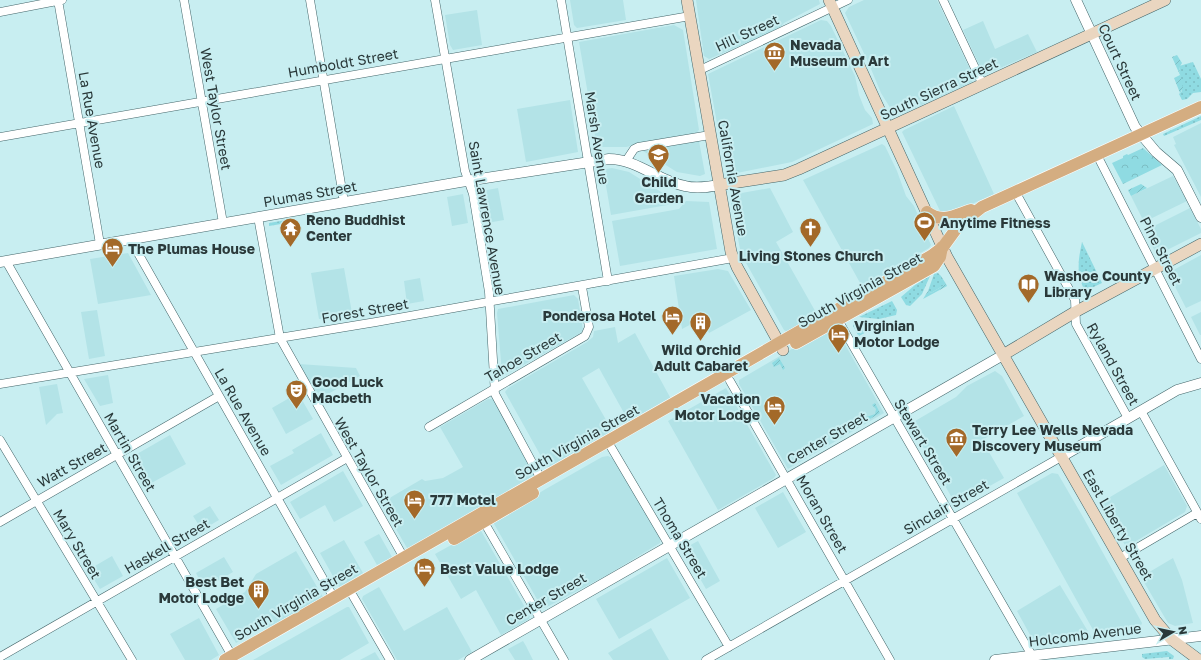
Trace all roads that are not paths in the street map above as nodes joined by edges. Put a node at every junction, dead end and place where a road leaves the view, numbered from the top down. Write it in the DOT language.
graph roads {
  1 [pos="59,0"];
  2 [pos="184,0"];
  3 [pos="310,0"];
  4 [pos="436,0"];
  5 [pos="561,0"];
  6 [pos="687,0"];
  7 [pos="848,0"];
  8 [pos="943,0"];
  9 [pos="1076,0"];
  10 [pos="1166,0"];
  11 [pos="831,4"];
  12 [pos="0,12"];
  13 [pos="690,16"];
  14 [pos="1092,34"];
  15 [pos="567,37"];
  16 [pos="446,58"];
  17 [pos="700,70"];
  18 [pos="324,80"];
  19 [pos="983,85"];
  20 [pos="201,101"];
  21 [pos="1201,107"];
  22 [pos="79,123"];
  23 [pos="888,129"];
  24 [pos="1141,134"];
  25 [pos="710,135"];
  26 [pos="0,136"];
  27 [pos="1097,155"];
  28 [pos="626,161"];
  29 [pos="588,162"];
  30 [pos="468,180"];
  31 [pos="719,185"];
  32 [pos="1016,193"];
  33 [pos="344,202"];
  34 [pos="982,207"];
  35 [pos="927,212"];
  36 [pos="258,217"];
  37 [pos="1201,217"];
  38 [pos="223,223"];
  39 [pos="130,239"];
  40 [pos="100,244"];
  41 [pos="1201,244"];
  42 [pos="943,246"];
  43 [pos="733,258"];
  44 [pos="3,261"];
  45 [pos="1154,268"];
  46 [pos="608,281"];
  47 [pos="582,287"];
  48 [pos="870,291"];
  49 [pos="489,302"];
  50 [pos="1075,312"];
  51 [pos="838,320"];
  52 [pos="280,338"];
  53 [pos="782,347"];
  54 [pos="194,352"];
  55 [pos="1003,355"];
  56 [pos="1201,359"];
  57 [pos="70,372"];
  58 [pos="730,381"];
  59 [pos="1201,383"];
  60 [pos="0,384"];
  61 [pos="494,389"];
  62 [pos="219,396"];
  63 [pos="1141,410"];
  64 [pos="893,418"];
  65 [pos="1128,418"];
  66 [pos="429,426"];
  67 [pos="0,440"];
  68 [pos="610,445"];
  69 [pos="117,455"];
  70 [pos="1061,457"];
  71 [pos="347,458"];
  72 [pos="541,479"];
  73 [pos="786,479"];
  74 [pos="277,498"];
  75 [pos="36,500"];
  76 [pos="513,500"];
  77 [pos="1199,516"];
  78 [pos="953,518"];
  79 [pos="0,522"];
  80 [pos="484,522"];
  81 [pos="669,546"];
  82 [pos="175,556"];
  83 [pos="1120,558"];
  84 [pos="402,563"];
  85 [pos="845,580"];
  86 [pos="353,596"];
  87 [pos="334,598"];
  88 [pos="97,602"];
  89 [pos="540,620"];
  90 [pos="1201,636"];
  91 [pos="1171,639"];
  92 [pos="729,647"];
  93 [pos="0,657"];
  94 [pos="1033,658"];
  95 [pos="232,659"];
  96 [pos="132,660"];
  97 [pos="390,660"];
  98 [pos="470,660"];
  99 [pos="564,660"];
  100 [pos="706,660"];
  101 [pos="890,660"];
  102 [pos="995,660"];
  103 [pos="1199,660"];
  1 -- 12 [label="street"];
  1 -- 22 [label="street, La Rue Avenue"];
  2 -- 20 [label="street, West Taylor Street"];
  3 -- 18 [label="street"];
  4 -- 16 [label="street, Saint Lawrence Avenue"];
  5 -- 15 [label="street, Marsh Avenue"];
  6 -- 13 [label="main road, California Avenue"];
  7 -- 11 [label="street, Hill Street"];
  8 -- 19 [label="street"];
  9 -- 14 [label="street, Court Street"];
  10 -- 14 [label="main road, South Sierra Street"];
  11 -- 17 [label="street, Hill Street"];
  11 -- 23 [label="main road, East Liberty Street"];
  13 -- 15 [label="street, Humboldt Street"];
  13 -- 17 [label="main road, California Avenue"];
  14 -- 19 [label="main road, South Sierra Street"];
  14 -- 24 [label="street, Court Street"];
  15 -- 16 [label="street, Humboldt Street"];
  15 -- 29 [label="street, Marsh Avenue"];
  16 -- 18 [label="street, Humboldt Street"];
  16 -- 30 [label="street, Saint Lawrence Avenue"];
  17 -- 25 [label="main road, California Avenue"];
  18 -- 20 [label="street, Humboldt Street"];
  18 -- 33 [label="street"];
  19 -- 23 [label="main road, South Sierra Street"];
  20 -- 22 [label="street, Humboldt Street"];
  20 -- 38 [label="street, West Taylor Street"];
  21 -- 24 [label="main road, South Virginia Street"];
  22 -- 26 [label="street, Humboldt Street"];
  22 -- 40 [label="street, La Rue Avenue"];
  23 -- 31 [label="main road, South Sierra Street"];
  23 -- 35 [label="main road, East Liberty Street"];
  24 -- 27 [label="main road, South Virginia Street"];
  24 -- 37 [label="street, Court Street"];
  25 -- 28 [label="street"];
  25 -- 31 [label="main road, California Avenue"];
  27 -- 32 [label="main road, South Virginia Street"];
  27 -- 45 [label="street, Pine Street"];
  28 -- 29 [label="street, Plumas Street"];
  28 -- 31 [label="street, Plumas Street"];
  29 -- 30 [label="street, Plumas Street"];
  29 -- 46 [label="street, Marsh Avenue"];
  30 -- 33 [label="street, Plumas Street"];
  30 -- 49 [label="street, Saint Lawrence Avenue"];
  31 -- 43 [label="main road, California Avenue"];
  32 -- 34 [label="main road, South Virginia Street"];
  32 -- 50 [label="street, Ryland Street"];
  33 -- 36 [label="street, Plumas Street"];
  34 -- 35 [label="main road"];
  34 -- 42 [label="main road, South Virginia Street"];
  35 -- 42 [label="main road, East Liberty Street"];
  36 -- 38 [label="street, Plumas Street"];
  36 -- 52 [label="street, West Taylor Street"];
  38 -- 39 [label="street, Plumas Street"];
  39 -- 40 [label="street, Plumas Street"];
  39 -- 54 [label="street, La Rue Avenue"];
  40 -- 44 [label="street, Plumas Street"];
  41 -- 45 [label="main road, Center Street"];
  42 -- 48 [label="main road, South Virginia Street"];
  42 -- 51 [label="main road, South Virginia Street"];
  42 -- 55 [label="main road, East Liberty Street"];
  43 -- 46 [label="street, Forest Street"];
  43 -- 53 [label="main road, California Avenue"];
  44 -- 57 [label="street, Martin Street"];
  45 -- 50 [label="main road, Center Street"];
  45 -- 56 [label="street, Pine Street"];
  46 -- 47 [label="street, Forest Street"];
  47 -- 49 [label="street, Forest Street"];
  47 -- 61 [label="street, Tahoe Street"];
  48 -- 51 [label="main road"];
  48 -- 53 [label="main road, South Virginia Street"];
  49 -- 52 [label="street, Forest Street"];
  49 -- 61 [label="street, Saint Lawrence Avenue"];
  50 -- 55 [label="main road, Center Street"];
  50 -- 65 [label="street, Ryland Street"];
  51 -- 53 [label="main road, South Virginia Street"];
  51 -- 64 [label="street, Stewart Street"];
  52 -- 54 [label="street, Forest Street"];
  52 -- 71 [label="street, West Taylor Street"];
  53 -- 58 [label="main road, South Virginia Street"];
  53 -- 68 [label="main road, South Virginia Street"];
  54 -- 57 [label="street, Forest Street"];
  54 -- 62 [label="street, La Rue Avenue"];
  55 -- 64 [label="street, Center Street"];
  55 -- 70 [label="main road, East Liberty Street"];
  57 -- 60 [label="street, Forest Street"];
  57 -- 69 [label="street, Martin Street"];
  58 -- 68 [label="main road, South Virginia Street"];
  58 -- 73 [label="street, Moran Street"];
  59 -- 63 [label="street, Sinclair Street"];
  61 -- 66 [label="street, Tahoe Street"];
  61 -- 72 [label="street, Saint Lawrence Avenue"];
  62 -- 69 [label="street, Watt Street"];
  62 -- 74 [label="street, La Rue Avenue"];
  63 -- 65 [label="street, Sinclair Street"];
  63 -- 77 [label="street, Ryland Street"];
  64 -- 73 [label="street, Center Street"];
  64 -- 78 [label="street, Stewart Street"];
  65 -- 70 [label="street, Sinclair Street"];
  67 -- 75 [label="street, Mary Street"];
  68 -- 72 [label="main road, South Virginia Street"];
  68 -- 76 [label="main road, South Virginia Street"];
  68 -- 81 [label="street, Thoma Street"];
  69 -- 75 [label="street, Watt Street"];
  69 -- 82 [label="street, Martin Street"];
  70 -- 78 [label="street, Sinclair Street"];
  70 -- 83 [label="main road, East Liberty Street"];
  71 -- 74 [label="street, Haskell Street"];
  71 -- 84 [label="street, West Taylor Street"];
  72 -- 76 [label="main road, South Virginia Street"];
  73 -- 81 [label="street, Center Street"];
  73 -- 85 [label="street, Moran Street"];
  74 -- 82 [label="street, Haskell Street"];
  74 -- 87 [label="street, La Rue Avenue"];
  75 -- 79 [label="street, Watt Street"];
  75 -- 88 [label="street, Mary Street"];
  76 -- 80 [label="main road, South Virginia Street"];
  76 -- 84 [label="main road, South Virginia Street"];
  77 -- 83 [label="street"];
  78 -- 85 [label="street, Sinclair Street"];
  78 -- 94 [label="street, Stewart Street"];
  80 -- 84 [label="main road, South Virginia Street"];
  80 -- 89 [label="street"];
  81 -- 89 [label="street, Center Street"];
  81 -- 92 [label="street, Thoma Street"];
  82 -- 88 [label="street, Haskell Street"];
  82 -- 95 [label="street, Martin Street"];
  83 -- 91 [label="main road, East Liberty Street"];
  84 -- 86 [label="main road, South Virginia Street"];
  84 -- 87 [label="main road, South Virginia Street"];
  85 -- 92 [label="street, Sinclair Street"];
  85 -- 101 [label="street, Moran Street"];
  86 -- 95 [label="main road, South Virginia Street"];
  86 -- 97 [label="street"];
  87 -- 95 [label="main road, South Virginia Street"];
  88 -- 93 [label="street, Haskell Street"];
  88 -- 96 [label="street, Mary Street"];
  89 -- 98 [label="street, Center Street"];
  89 -- 99 [label="street"];
  90 -- 91 [label="street, Holcomb Avenue"];
  91 -- 94 [label="street, Holcomb Avenue"];
  91 -- 103 [label="main road, East Liberty Street"];
  92 -- 100 [label="street, Sinclair Street"];
  94 -- 102 [label="street, Holcomb Avenue"];
}
